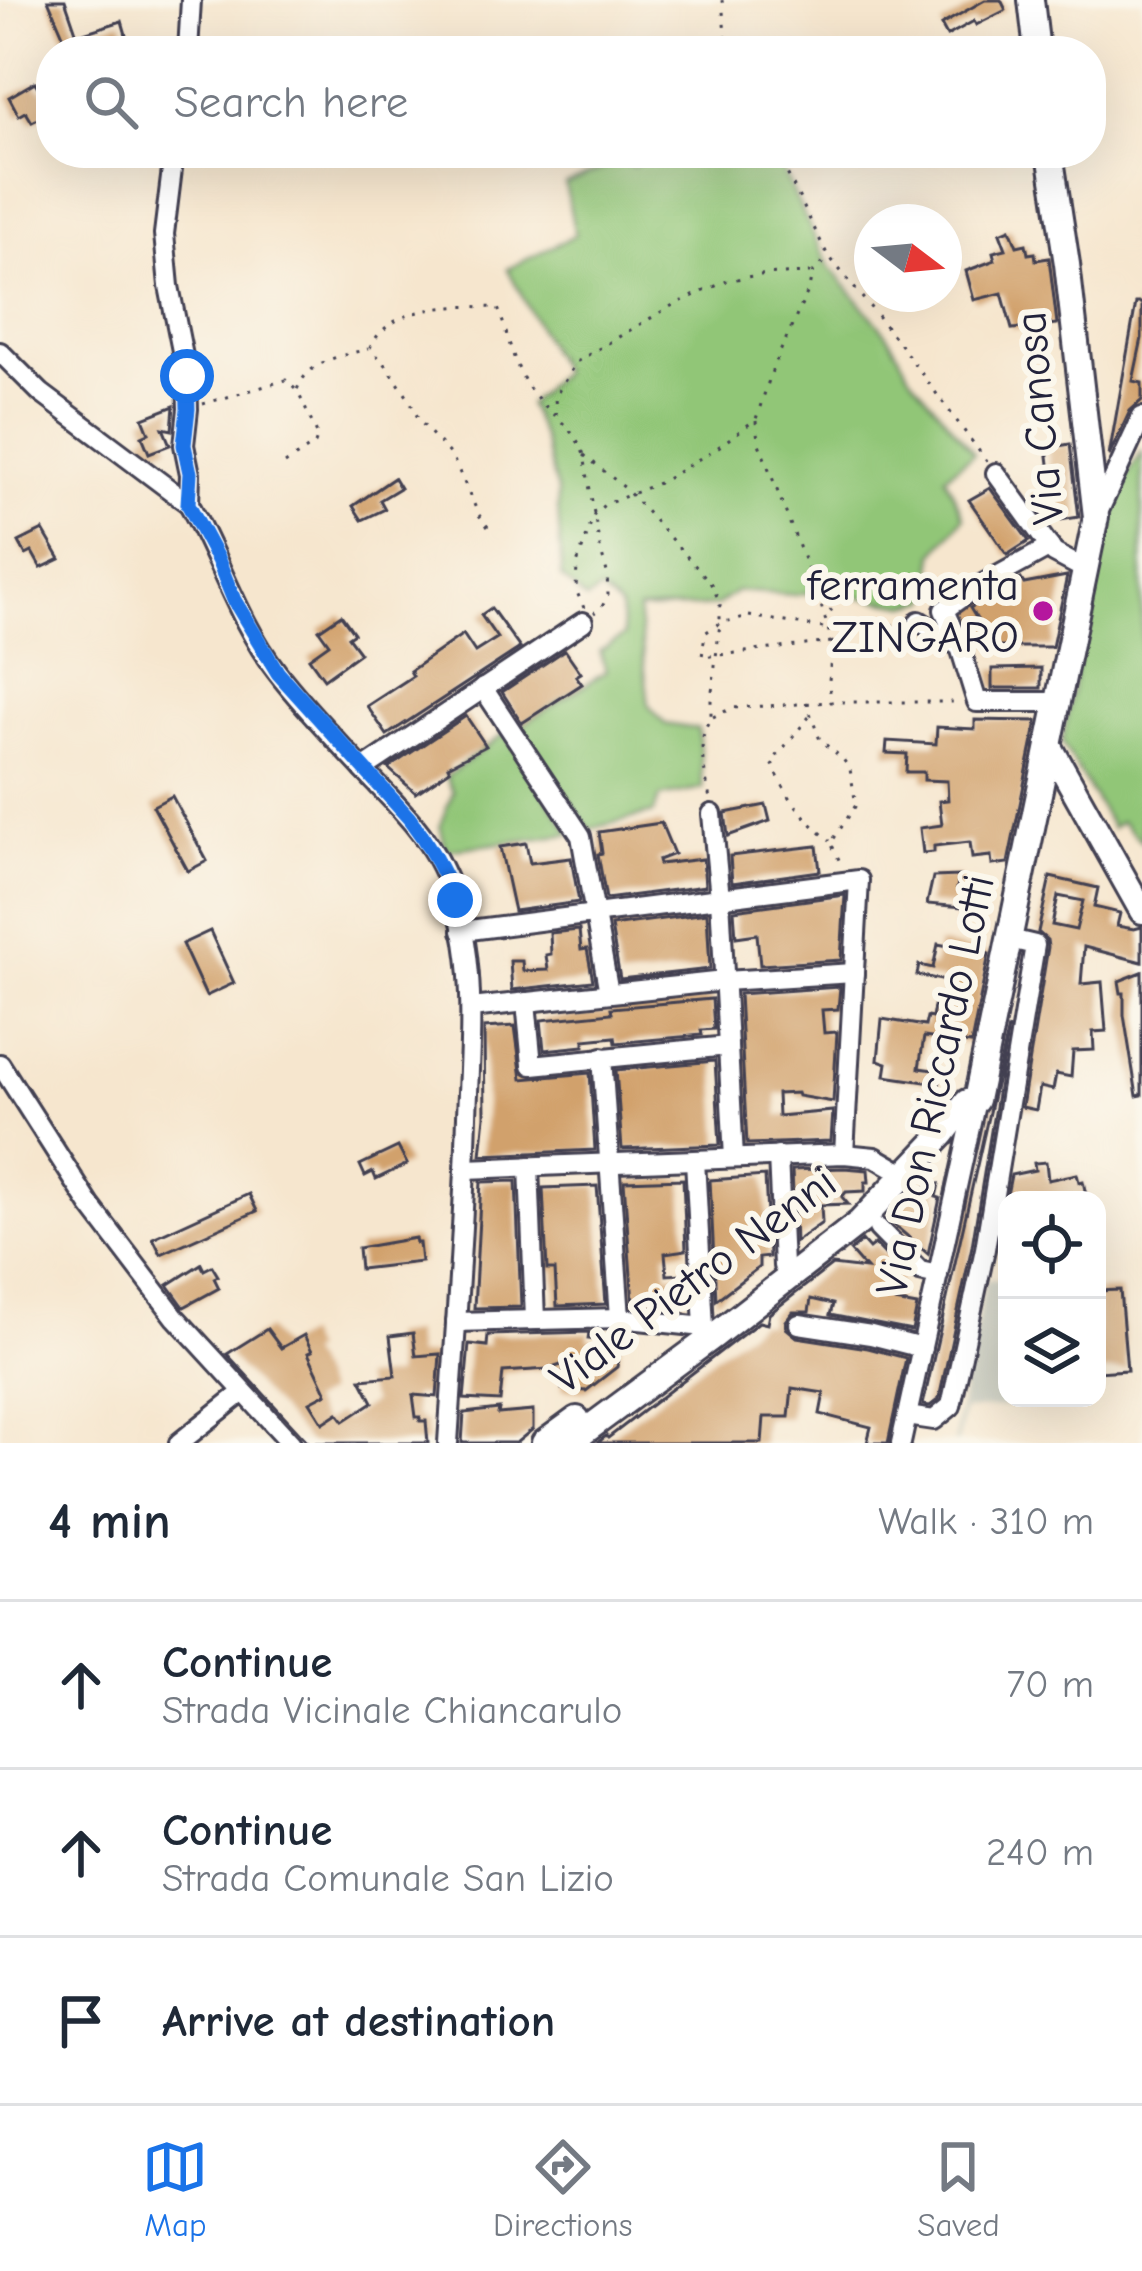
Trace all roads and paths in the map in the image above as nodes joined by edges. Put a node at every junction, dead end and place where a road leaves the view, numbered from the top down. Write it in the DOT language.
graph roads {
  1 [pos="191,0"];
  2 [pos="722,0"];
  3 [pos="1031,0"];
  4 [pos="189,36"];
  5 [pos="724,36"];
  6 [pos="1035,36"];
  7 [pos="172,168"];
  8 [pos="784,168"];
  9 [pos="1052,168"];
  10 [pos="829,257"];
  11 [pos="812,273"];
  12 [pos="370,348"];
  13 [pos="0,352"];
  14 [pos="297,390"];
  15 [pos="188,409"];
  16 [pos="556,416"];
  17 [pos="1142,417"];
  18 [pos="756,419"];
  19 [pos="584,455"];
  20 [pos="285,464"];
  21 [pos="996,473"];
  22 [pos="631,495"];
  23 [pos="188,504"];
  24 [pos="595,515"];
  25 [pos="1096,517"];
  26 [pos="488,527"];
  27 [pos="1050,547"];
  28 [pos="1086,570"];
  29 [pos="818,593"];
  30 [pos="919,621"];
  31 [pos="583,622"];
  32 [pos="720,622"];
  33 [pos="828,629"];
  34 [pos="848,632"];
  35 [pos="832,642"];
  36 [pos="960,647"];
  37 [pos="715,655"];
  38 [pos="482,688"];
  39 [pos="831,702"];
  40 [pos="977,702"];
  41 [pos="1058,702"];
  42 [pos="806,703"];
  43 [pos="809,717"];
  44 [pos="711,718"];
  45 [pos="1049,745"];
  46 [pos="363,769"];
  47 [pos="712,814"];
  48 [pos="832,843"];
  49 [pos="849,882"];
  50 [pos="720,898"];
  51 [pos="1142,911"];
  52 [pos="595,914"];
  53 [pos="461,931"];
  54 [pos="1010,939"];
  55 [pos="854,973"];
  56 [pos="724,981"];
  57 [pos="609,993"];
  58 [pos="526,1002"];
  59 [pos="471,1008"];
  60 [pos="728,1046"];
  61 [pos="602,1057"];
  62 [pos="0,1064"];
  63 [pos="976,1100"];
  64 [pos="844,1154"];
  65 [pos="778,1156"];
  66 [pos="734,1158"];
  67 [pos="695,1160"];
  68 [pos="610,1163"];
  69 [pos="529,1166"];
  70 [pos="466,1168"];
  71 [pos="899,1181"];
  72 [pos="878,1228"];
  73 [pos="783,1266"];
  74 [pos="938,1275"];
  75 [pos="620,1318"];
  76 [pos="535,1320"];
  77 [pos="456,1322"];
  78 [pos="799,1324"];
  79 [pos="704,1327"];
  80 [pos="922,1348"];
  81 [pos="243,1392"];
  82 [pos="908,1416"];
  83 [pos="179,1443"];
  84 [pos="291,1443"];
  85 [pos="448,1443"];
  86 [pos="544,1443"];
  87 [pos="569,1443"];
  88 [pos="902,1443"];
  1 -- 4 [label="street"];
  2 -- 5 [label="path"];
  3 -- 6 [label="main road"];
  7 -- 15 [label="street"];
  8 -- 10 [label="path"];
  9 -- 25 [label="main road, Via Canosa"];
  10 -- 11 [label="path"];
  10 -- 21 [label="path"];
  11 -- 16 [label="path"];
  11 -- 18 [label="path"];
  12 -- 14 [label="path"];
  12 -- 16 [label="path"];
  12 -- 26 [label="path"];
  13 -- 23 [label="street"];
  14 -- 15 [label="path"];
  14 -- 20 [label="path"];
  15 -- 23 [label="street"];
  16 -- 19 [label="path"];
  17 -- 25 [label="street"];
  18 -- 22 [label="path"];
  18 -- 29 [label="path"];
  19 -- 22 [label="path"];
  19 -- 24 [label="path"];
  21 -- 27 [label="street"];
  22 -- 24 [label="path"];
  22 -- 32 [label="path"];
  23 -- 46 [label="street"];
  24 -- 31 [label="path"];
  24 -- 31 [label="path"];
  25 -- 28 [label="main road, Via Canosa"];
  27 -- 28 [label="street"];
  27 -- 36 [label="street"];
  28 -- 41 [label="main road, Via Canosa"];
  29 -- 33 [label="path"];
  29 -- 34 [label="path"];
  30 -- 34 [label="path"];
  30 -- 36 [label="street"];
  31 -- 38 [label="street"];
  32 -- 33 [label="path"];
  32 -- 37 [label="path"];
  32 -- 37 [label="path"];
  33 -- 34 [label="path"];
  33 -- 35 [label="path"];
  34 -- 35 [label="path"];
  35 -- 37 [label="path"];
  35 -- 39 [label="path"];
  36 -- 40 [label="street"];
  37 -- 44 [label="path"];
  38 -- 46 [label="street"];
  38 -- 52 [label="street"];
  39 -- 40 [label="path"];
  39 -- 42 [label="path"];
  40 -- 41 [label="street"];
  41 -- 45 [label="main road, Via Canosa"];
  42 -- 43 [label="path"];
  42 -- 44 [label="path"];
  43 -- 48 [label="path"];
  43 -- 48 [label="path"];
  44 -- 47 [label="path"];
  45 -- 51 [label="main road"];
  45 -- 54 [label="main road, Via Don Riccardo Lotti"];
  46 -- 53 [label="street"];
  47 -- 50 [label="street"];
  48 -- 49 [label="path"];
  49 -- 50 [label="street"];
  49 -- 55 [label="street"];
  50 -- 52 [label="street"];
  50 -- 56 [label="street"];
  52 -- 53 [label="street"];
  52 -- 57 [label="street"];
  53 -- 59 [label="street"];
  54 -- 63 [label="main road, Via Don Riccardo Lotti"];
  54 -- 82 [label="street"];
  55 -- 56 [label="street"];
  55 -- 64 [label="street"];
  56 -- 57 [label="street"];
  56 -- 60 [label="street"];
  57 -- 58 [label="street"];
  58 -- 59 [label="street"];
  58 -- 61 [label="street"];
  59 -- 70 [label="street"];
  60 -- 61 [label="street"];
  60 -- 66 [label="street"];
  61 -- 68 [label="street"];
  62 -- 81 [label="street"];
  63 -- 71 [label="main road, Viale Pietro Nenni"];
  63 -- 74 [label="street, Via Don Riccardo Lotti"];
  64 -- 65 [label="street"];
  64 -- 71 [label="street"];
  65 -- 66 [label="street"];
  65 -- 73 [label="street"];
  66 -- 67 [label="street"];
  67 -- 68 [label="street"];
  67 -- 79 [label="street"];
  68 -- 69 [label="street"];
  68 -- 75 [label="street"];
  69 -- 70 [label="street"];
  69 -- 76 [label="street"];
  70 -- 77 [label="street"];
  71 -- 73 [label="main road, Viale Pietro Nenni"];
  71 -- 87 [label="main road, Viale Pietro Nenni"];
  72 -- 74 [label="street"];
  73 -- 79 [label="main road, Viale Pietro Nenni"];
  74 -- 80 [label="street, Via Don Riccardo Lotti"];
  75 -- 76 [label="street"];
  75 -- 79 [label="street"];
  76 -- 77 [label="street"];
  77 -- 85 [label="street"];
  78 -- 80 [label="street"];
  79 -- 86 [label="main road, Viale Pietro Nenni"];
  80 -- 82 [label="street, Via Don Riccardo Lotti"];
  81 -- 83 [label="street"];
  81 -- 84 [label="street"];
  82 -- 88 [label="street, Via Don Riccardo Lotti"];
}
